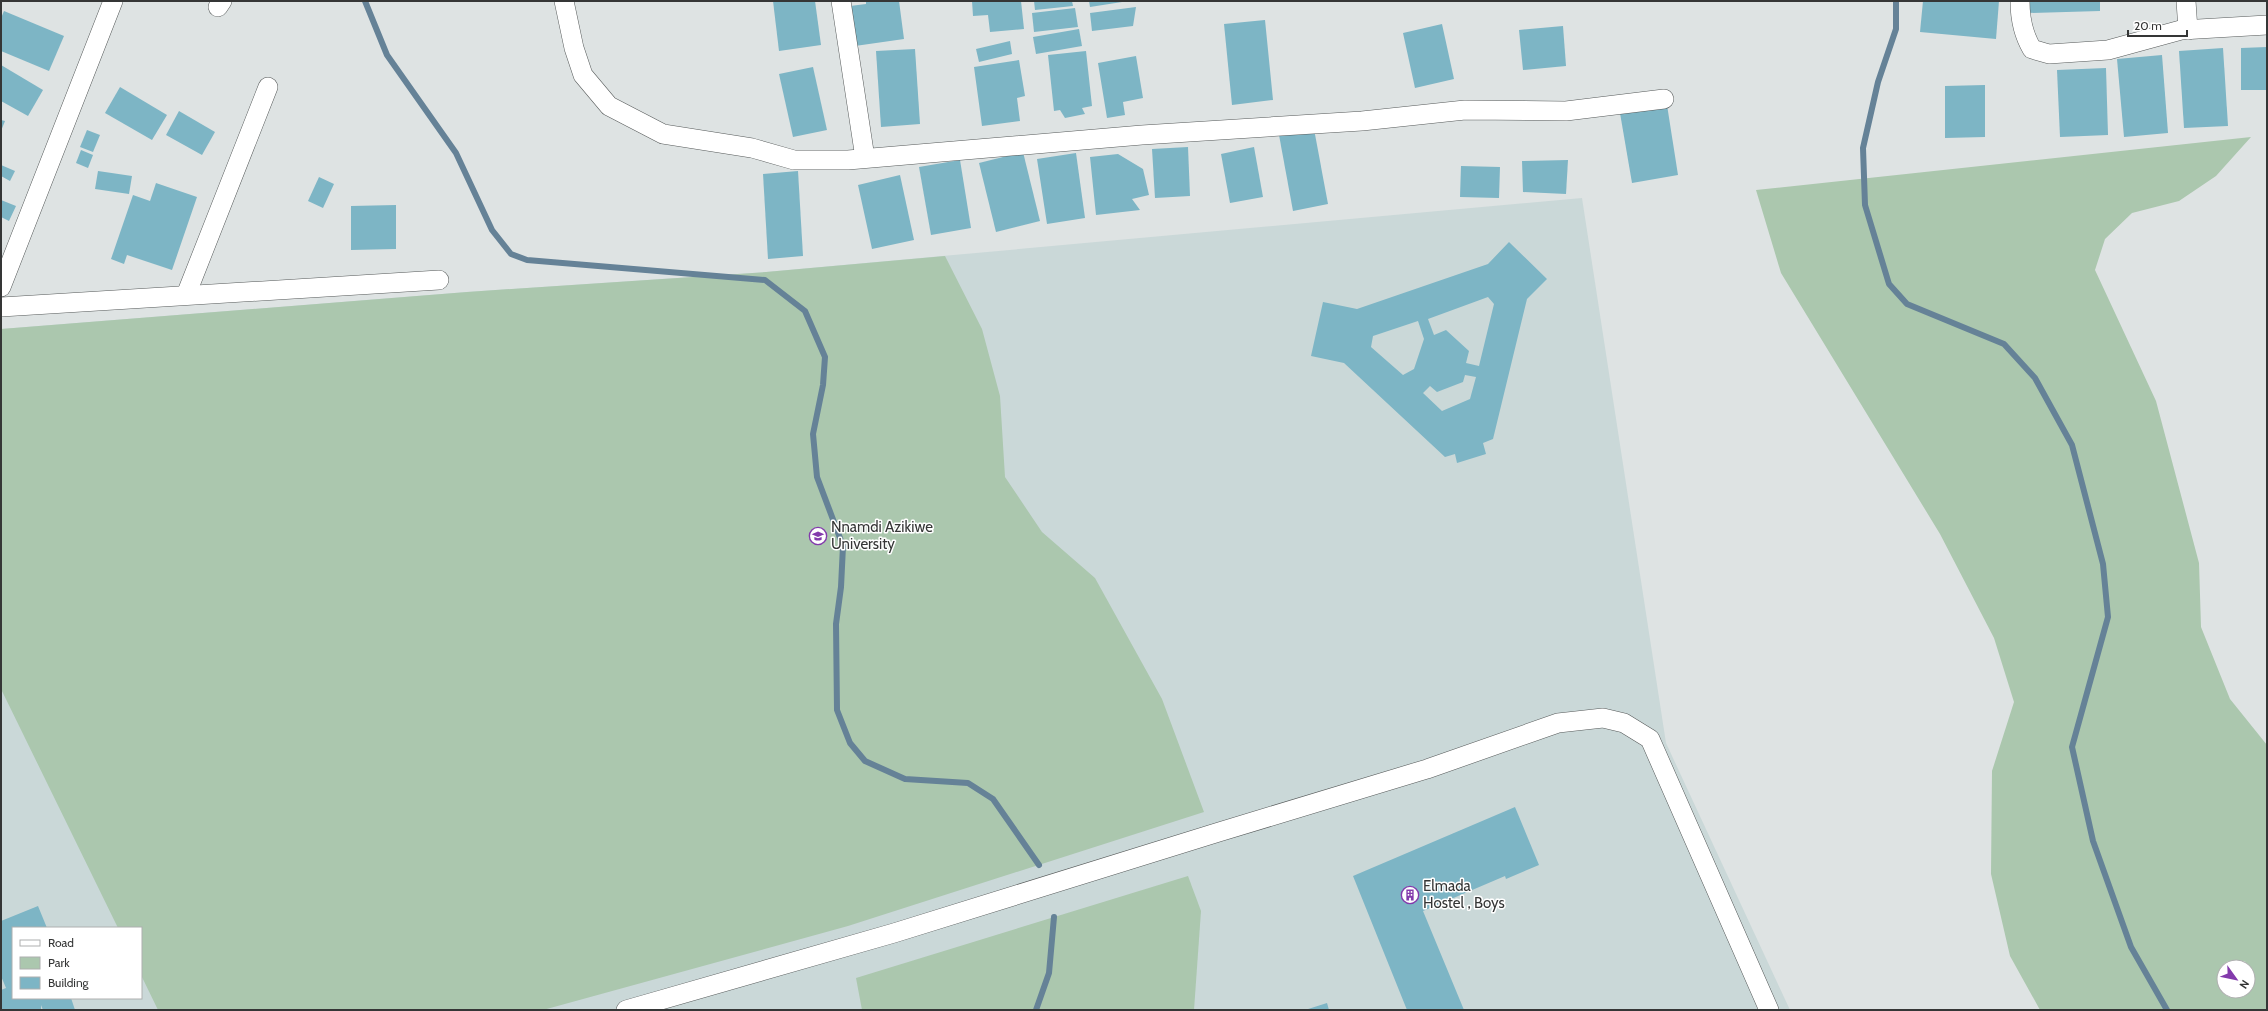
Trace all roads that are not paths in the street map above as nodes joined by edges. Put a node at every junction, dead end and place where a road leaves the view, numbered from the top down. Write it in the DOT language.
graph roads {
  1 [pos="113,1"];
  2 [pos="564,1"];
  3 [pos="841,1"];
  4 [pos="2020,1"];
  5 [pos="2186,1"];
  6 [pos="2267,25"];
  7 [pos="2188,30"];
  8 [pos="268,87"];
  9 [pos="1664,99"];
  10 [pos="865,158"];
  11 [pos="439,280"];
  12 [pos="1,287"];
  13 [pos="186,295"];
  14 [pos="1,307"];
  15 [pos="626,1010"];
  16 [pos="1769,1010"];
  1 -- 12 [label="street"];
  2 -- 10 [label="street"];
  3 -- 10 [label="street"];
  4 -- 7 [label="street"];
  5 -- 7 [label="street"];
  6 -- 7 [label="street"];
  8 -- 13 [label="street"];
  9 -- 10 [label="street"];
  11 -- 13 [label="street"];
  13 -- 14 [label="street"];
  15 -- 16 [label="street"];
}
